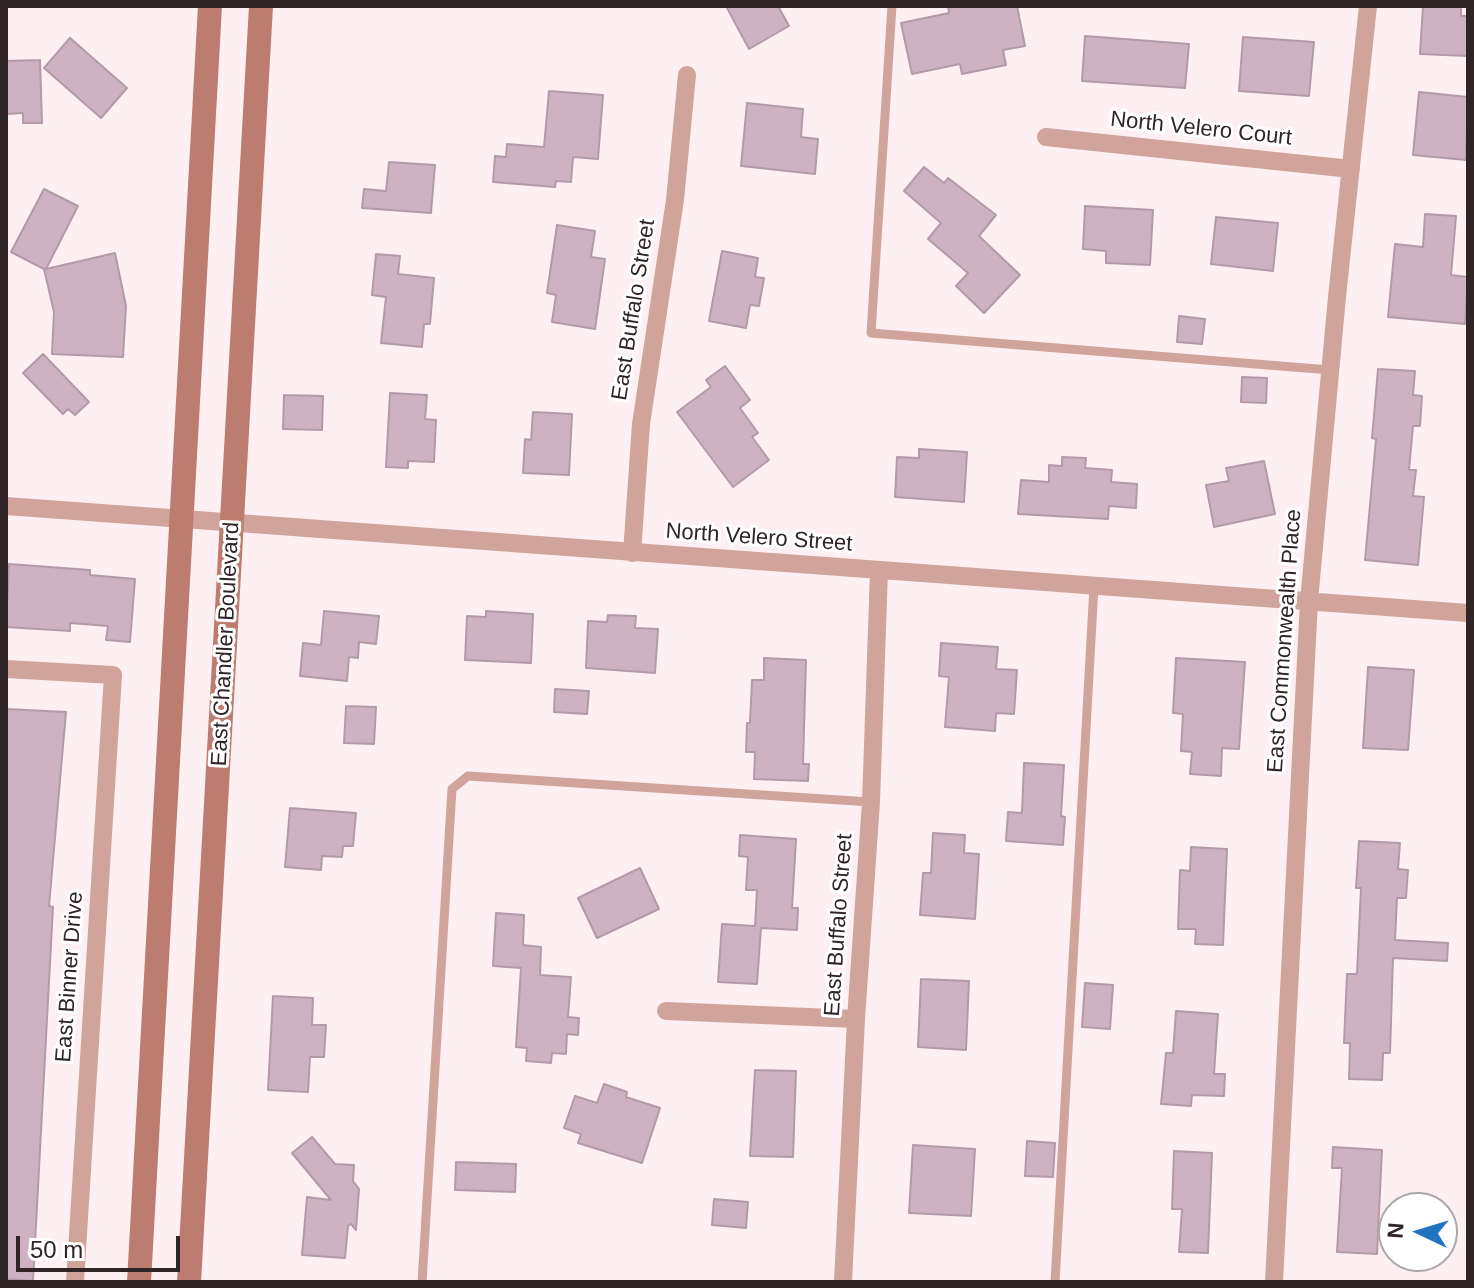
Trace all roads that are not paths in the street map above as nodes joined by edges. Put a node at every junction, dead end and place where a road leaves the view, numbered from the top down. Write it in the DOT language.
graph roads {
  1 [pos="210,6"];
  2 [pos="261,6"];
  3 [pos="892,6"];
  4 [pos="1368,6"];
  5 [pos="687,75"];
  6 [pos="1046,137"];
  7 [pos="1351,169"];
  8 [pos="1332,370"];
  9 [pos="6,506"];
  10 [pos="194,519"];
  11 [pos="232,522"];
  12 [pos="632,553"];
  13 [pos="879,571"];
  14 [pos="1094,586"];
  15 [pos="1309,601"];
  16 [pos="1468,613"];
  17 [pos="6,669"];
  18 [pos="871,802"];
  19 [pos="666,1011"];
  20 [pos="856,1019"];
  21 [pos="75,1282"];
  22 [pos="139,1282"];
  23 [pos="189,1282"];
  24 [pos="422,1282"];
  25 [pos="843,1282"];
  26 [pos="1055,1282"];
  27 [pos="1274,1282"];
  1 -- 10 [label="main road"];
  2 -- 11 [label="main road, East Chandler Boulevard"];
  3 -- 8 [label="lane"];
  4 -- 7 [label="street, East Commonwealth Place"];
  5 -- 12 [label="street, East Buffalo Street"];
  6 -- 7 [label="street, North Velero Court"];
  7 -- 8 [label="street, East Commonwealth Place"];
  8 -- 15 [label="street, East Commonwealth Place"];
  9 -- 10 [label="street, North Velero Street"];
  10 -- 11 [label="street, North Velero Street"];
  10 -- 22 [label="main road"];
  11 -- 12 [label="street, North Velero Street"];
  11 -- 23 [label="main road, East Chandler Boulevard"];
  12 -- 13 [label="street, North Velero Street"];
  13 -- 14 [label="street, North Velero Street"];
  13 -- 18 [label="street, East Buffalo Street"];
  14 -- 15 [label="street, North Velero Street"];
  14 -- 26 [label="lane"];
  15 -- 16 [label="street, North Velero Street"];
  15 -- 27 [label="street, East Commonwealth Place"];
  17 -- 21 [label="street, East Binner Drive"];
  18 -- 20 [label="street, East Buffalo Street"];
  18 -- 24 [label="lane"];
  19 -- 20 [label="street"];
  20 -- 25 [label="street, East Buffalo Street"];
}
